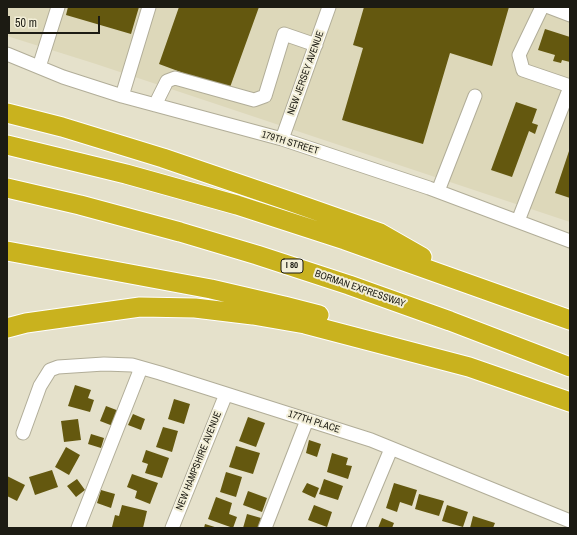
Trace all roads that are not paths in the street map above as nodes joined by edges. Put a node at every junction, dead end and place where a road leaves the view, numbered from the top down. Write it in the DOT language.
graph roads {
  1 [pos="58,7"];
  2 [pos="149,7"];
  3 [pos="329,7"];
  4 [pos="542,7"];
  5 [pos="549,7"];
  6 [pos="570,15"];
  7 [pos="316,45"];
  8 [pos="7,54"];
  9 [pos="39,67"];
  10 [pos="570,86"];
  11 [pos="122,96"];
  12 [pos="475,96"];
  13 [pos="155,105"];
  14 [pos="7,113"];
  15 [pos="282,139"];
  16 [pos="7,145"];
  17 [pos="7,188"];
  18 [pos="438,191"];
  19 [pos="518,221"];
  20 [pos="570,241"];
  21 [pos="7,251"];
  22 [pos="463,281"];
  23 [pos="570,320"];
  24 [pos="7,328"];
  25 [pos="469,367"];
  26 [pos="570,367"];
  27 [pos="141,368"];
  28 [pos="226,394"];
  29 [pos="570,402"];
  30 [pos="307,420"];
  31 [pos="23,433"];
  32 [pos="391,449"];
  33 [pos="570,522"];
  34 [pos="78,528"];
  35 [pos="172,528"];
  36 [pos="265,528"];
  37 [pos="358,528"];
  1 -- 9 [label="street"];
  2 -- 11 [label="street"];
  3 -- 7 [label="street, NEW JERSEY AVENUE"];
  4 -- 10 [label="street"];
  5 -- 6 [label="street"];
  7 -- 13 [label="street"];
  7 -- 15 [label="street, NEW JERSEY AVENUE"];
  8 -- 9 [label="street, 179TH STREET"];
  9 -- 11 [label="street, 179TH STREET"];
  10 -- 19 [label="street"];
  11 -- 13 [label="street, 179TH STREET"];
  12 -- 18 [label="street"];
  13 -- 15 [label="street, 179TH STREET"];
  14 -- 22 [label="highway"];
  15 -- 18 [label="street, 179TH STREET"];
  16 -- 22 [label="highway"];
  17 -- 26 [label="highway, BORMAN EXPRESSWAY / I 80"];
  18 -- 19 [label="street, 179TH STREET"];
  19 -- 20 [label="street, 179TH STREET"];
  21 -- 25 [label="highway"];
  22 -- 23 [label="highway"];
  24 -- 25 [label="highway"];
  25 -- 29 [label="highway"];
  27 -- 28 [label="street, 177TH PLACE"];
  27 -- 31 [label="street, 177TH PLACE"];
  27 -- 34 [label="street"];
  28 -- 30 [label="street, 177TH PLACE"];
  28 -- 35 [label="street, NEW HAMPSHIRE AVENUE"];
  30 -- 32 [label="street, 177TH PLACE"];
  30 -- 36 [label="street"];
  32 -- 33 [label="street, 177TH PLACE"];
  32 -- 37 [label="street"];
}
